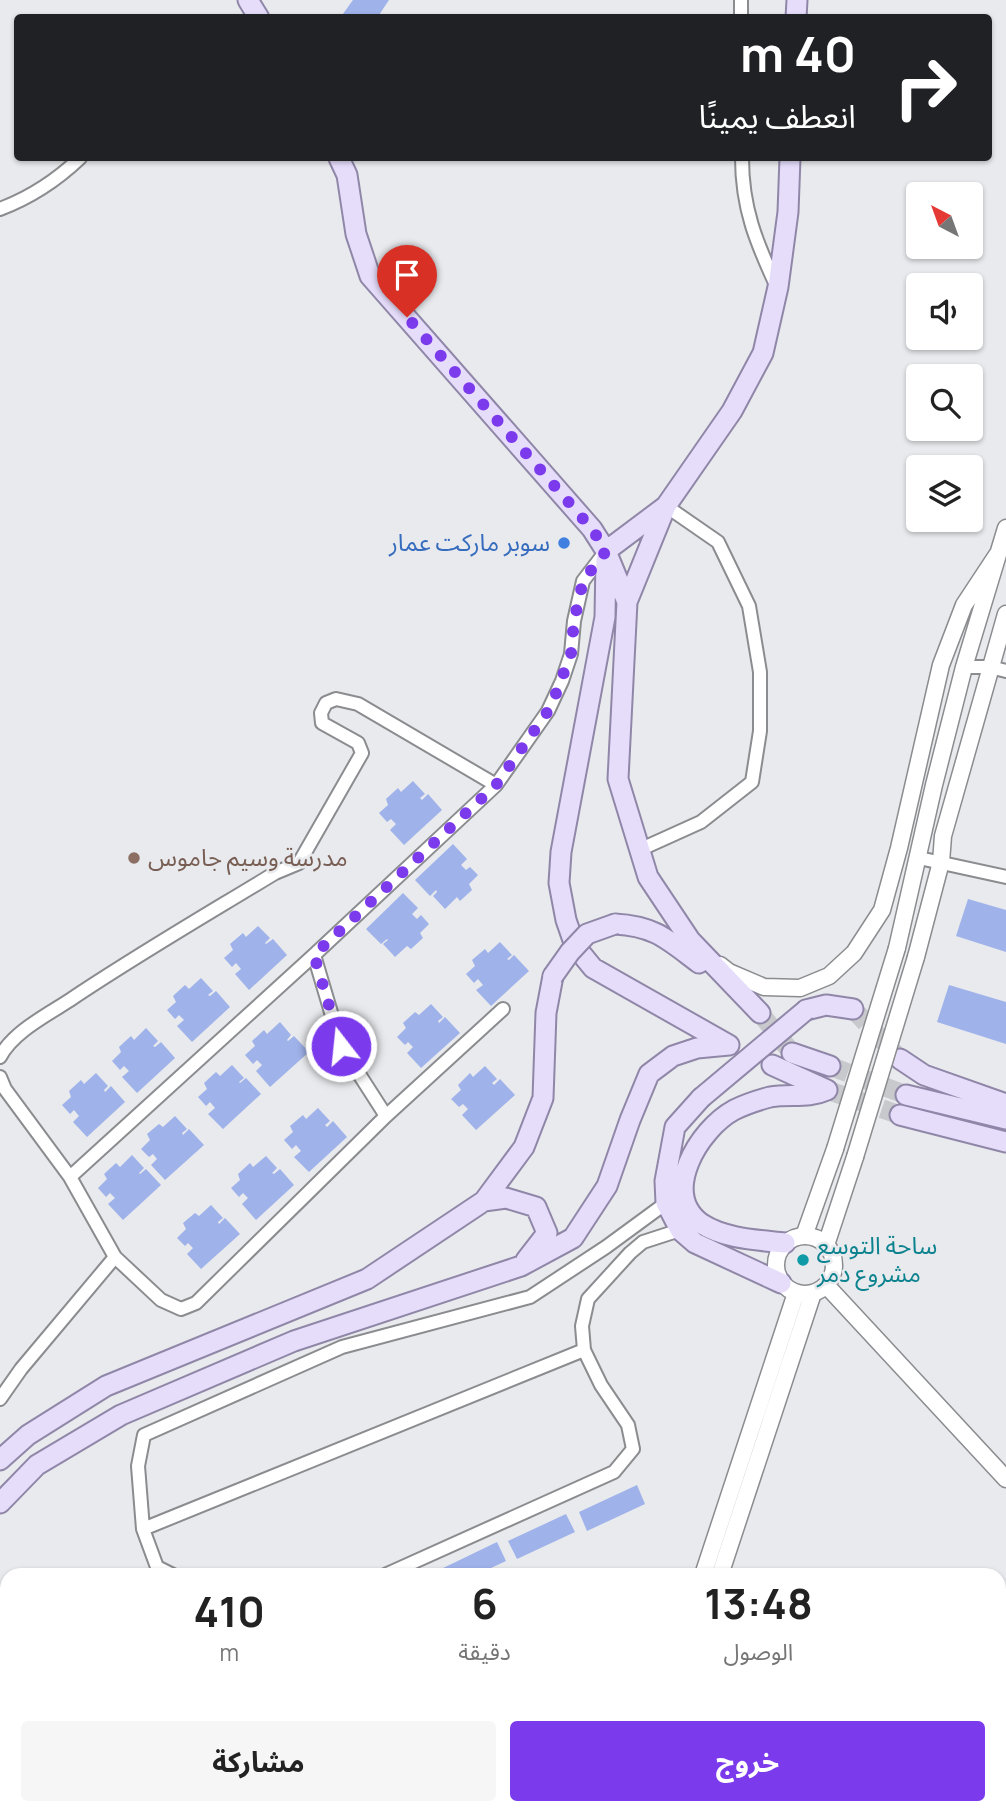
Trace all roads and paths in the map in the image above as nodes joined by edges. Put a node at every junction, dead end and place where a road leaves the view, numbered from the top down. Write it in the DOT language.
graph roads {
  1 [pos="77,161"];
  2 [pos="340,161"];
  3 [pos="742,161"];
  4 [pos="790,161"];
  5 [pos="0,209"];
  6 [pos="778,287"];
  7 [pos="666,506"];
  8 [pos="1006,528"];
  9 [pos="606,551"];
  10 [pos="997,555"];
  11 [pos="627,602"];
  12 [pos="1006,614"];
  13 [pos="964,667"];
  14 [pos="998,669"];
  15 [pos="496,785"];
  16 [pos="639,850"];
  17 [pos="919,858"];
  18 [pos="941,862"];
  19 [pos="1006,877"];
  20 [pos="690,940"];
  21 [pos="314,955"];
  22 [pos="503,1009"];
  23 [pos="853,1009"];
  24 [pos="792,1053"];
  25 [pos="0,1057"];
  26 [pos="900,1059"];
  27 [pos="772,1065"];
  28 [pos="831,1066"];
  29 [pos="0,1077"];
  30 [pos="906,1095"];
  31 [pos="1006,1104"];
  32 [pos="900,1115"];
  33 [pos="386,1116"];
  34 [pos="1006,1119"];
  35 [pos="1006,1142"];
  36 [pos="70,1177"];
  37 [pos="484,1201"];
  38 [pos="666,1203"];
  39 [pos="680,1230"];
  40 [pos="804,1236"];
  41 [pos="785,1244"];
  42 [pos="826,1245"];
  43 [pos="115,1257"];
  44 [pos="521,1266"];
  45 [pos="789,1288"];
  46 [pos="820,1289"];
  47 [pos="584,1350"];
  48 [pos="0,1399"];
  49 [pos="0,1460"];
  50 [pos="1006,1479"];
  51 [pos="0,1503"];
  52 [pos="143,1529"];
  53 [pos="159,1568"];
  54 [pos="401,1568"];
  55 [pos="705,1568"];
  56 [pos="722,1568"];
  1 -- 5 [label="street"];
  2 -- 9 [label="main road"];
  3 -- 6 [label="street"];
  4 -- 6 [label="main road"];
  6 -- 7 [label="main road"];
  7 -- 9 [label="main road"];
  7 -- 11 [label="main road"];
  7 -- 16 [label="street"];
  8 -- 10 [label="street"];
  9 -- 11 [label="main road"];
  9 -- 15 [label="street"];
  9 -- 44 [label="main road"];
  10 -- 13 [label="street"];
  10 -- 20 [label="street"];
  11 -- 16 [label="main road"];
  12 -- 14 [label="street"];
  13 -- 14 [label="street"];
  13 -- 17 [label="street"];
  14 -- 18 [label="street"];
  15 -- 21 [label="street"];
  15 -- 25 [label="street"];
  16 -- 20 [label="main road"];
  17 -- 18 [label="street"];
  17 -- 40 [label="street, bridge"];
  18 -- 19 [label="street"];
  18 -- 42 [label="street, bridge"];
  20 -- 37 [label="main road, bridge"];
  21 -- 33 [label="street"];
  21 -- 36 [label="street"];
  22 -- 33 [label="street"];
  23 -- 38 [label="main road, bridge"];
  24 -- 28 [label="main road"];
  26 -- 31 [label="main road"];
  27 -- 41 [label="main road"];
  29 -- 36 [label="street"];
  30 -- 34 [label="main road"];
  32 -- 35 [label="main road"];
  33 -- 43 [label="street"];
  36 -- 43 [label="street"];
  37 -- 44 [label="main road"];
  37 -- 49 [label="main road"];
  38 -- 39 [label="main road"];
  38 -- 52 [label="street"];
  39 -- 45 [label="main road"];
  39 -- 47 [label="street"];
  40 -- 41 [label="street"];
  40 -- 42 [label="street"];
  41 -- 45 [label="street"];
  42 -- 46 [label="street"];
  43 -- 48 [label="street"];
  44 -- 51 [label="main road"];
  45 -- 46 [label="street"];
  45 -- 55 [label="street"];
  46 -- 50 [label="street"];
  46 -- 56 [label="street"];
  47 -- 52 [label="street"];
  47 -- 54 [label="street"];
  52 -- 53 [label="street"];
}
